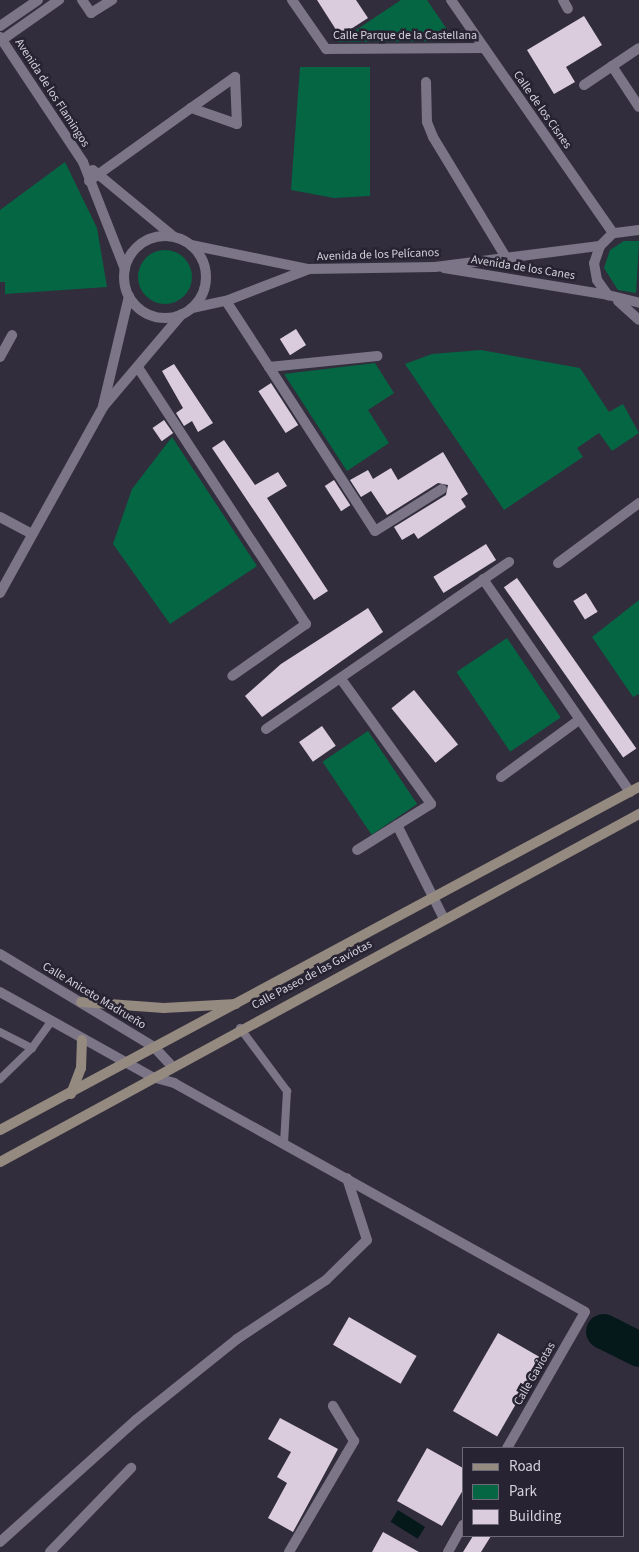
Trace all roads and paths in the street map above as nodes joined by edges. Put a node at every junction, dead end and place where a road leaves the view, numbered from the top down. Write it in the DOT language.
graph roads {
  1 [pos="38,0"];
  2 [pos="59,0"];
  3 [pos="82,0"];
  4 [pos="112,0"];
  5 [pos="292,0"];
  6 [pos="451,0"];
  7 [pos="0,26"];
  8 [pos="1,38"];
  9 [pos="484,48"];
  10 [pos="639,48"];
  11 [pos="612,66"];
  12 [pos="426,82"];
  13 [pos="584,86"];
  14 [pos="639,107"];
  15 [pos="191,108"];
  16 [pos="82,162"];
  17 [pos="98,174"];
  18 [pos="89,180"];
  19 [pos="639,230"];
  20 [pos="613,233"];
  21 [pos="174,237"];
  22 [pos="191,245"];
  23 [pos="600,246"];
  24 [pos="505,256"];
  25 [pos="435,267"];
  26 [pos="125,269"];
  27 [pos="309,269"];
  28 [pos="608,295"];
  29 [pos="129,296"];
  30 [pos="226,301"];
  31 [pos="617,301"];
  32 [pos="639,303"];
  33 [pos="192,308"];
  34 [pos="182,314"];
  35 [pos="639,320"];
  36 [pos="12,335"];
  37 [pos="0,356"];
  38 [pos="377,356"];
  39 [pos="269,367"];
  40 [pos="139,369"];
  41 [pos="103,407"];
  42 [pos="442,489"];
  43 [pos="639,503"];
  44 [pos="0,517"];
  45 [pos="32,534"];
  46 [pos="509,562"];
  47 [pos="558,563"];
  48 [pos="483,579"];
  49 [pos="0,593"];
  50 [pos="232,676"];
  51 [pos="342,679"];
  52 [pos="579,720"];
  53 [pos="266,729"];
  54 [pos="501,777"];
  55 [pos="634,789"];
  56 [pos="639,814"];
  57 [pos="397,825"];
  58 [pos="357,850"];
  59 [pos="434,899"];
  60 [pos="444,919"];
  61 [pos="0,954"];
  62 [pos="0,992"];
  63 [pos="81,1002"];
  64 [pos="242,1004"];
  65 [pos="50,1023"];
  66 [pos="240,1028"];
  67 [pos="0,1032"];
  68 [pos="82,1040"];
  69 [pos="154,1047"];
  70 [pos="32,1048"];
  71 [pos="128,1065"];
  72 [pos="171,1065"];
  73 [pos="152,1077"];
  74 [pos="0,1079"];
  75 [pos="174,1082"];
  76 [pos="71,1094"];
  77 [pos="0,1130"];
  78 [pos="284,1143"];
  79 [pos="0,1162"];
  80 [pos="347,1178"];
  81 [pos="333,1406"];
  82 [pos="508,1447"];
  83 [pos="132,1468"];
  84 [pos="462,1528"];
  85 [pos="0,1542"];
  86 [pos="50,1552"];
  87 [pos="290,1552"];
  88 [pos="448,1552"];
  1 -- 7 [label="street"];
  2 -- 8 [label="street"];
  3 -- 4 [label="street"];
  5 -- 9 [label="street, Calle Parque de la Castellana"];
  6 -- 9 [label="street, Calle de los Cisnes"];
  8 -- 16 [label="street, Avenida de los Flamingos"];
  9 -- 20 [label="street, Calle de los Cisnes"];
  10 -- 11 [label="street"];
  11 -- 13 [label="street"];
  11 -- 14 [label="street"];
  12 -- 24 [label="street"];
  15 -- 15 [label="street"];
  15 -- 17 [label="street"];
  16 -- 17 [label="street, Avenida de los Flamingos"];
  16 -- 18 [label="street, Avenida de los Flamingos"];
  17 -- 18 [label="street"];
  17 -- 21 [label="street, Avenida de los Flamingos"];
  18 -- 26 [label="street, Avenida de los Flamingos"];
  19 -- 20 [label="street"];
  20 -- 23 [label="street"];
  21 -- 22 [label="street"];
  21 -- 26 [label="street"];
  22 -- 27 [label="street"];
  22 -- 33 [label="street"];
  23 -- 24 [label="street, Avenida de los Pelícanos"];
  23 -- 28 [label="street"];
  24 -- 25 [label="street, Avenida de los Pelícanos"];
  25 -- 27 [label="street, Avenida de los Pelícanos"];
  25 -- 28 [label="street, Avenida de los Canes"];
  26 -- 29 [label="street"];
  27 -- 30 [label="street, Avenida de los Pelícanos"];
  28 -- 31 [label="street"];
  29 -- 34 [label="street"];
  29 -- 41 [label="street"];
  30 -- 33 [label="street, Avenida de los Pelícanos"];
  30 -- 39 [label="street"];
  31 -- 32 [label="street"];
  31 -- 35 [label="street"];
  33 -- 34 [label="street"];
  34 -- 40 [label="street"];
  36 -- 37 [label="street"];
  38 -- 39 [label="street"];
  39 -- 42 [label="street"];
  40 -- 41 [label="street"];
  40 -- 50 [label="street"];
  41 -- 45 [label="street"];
  43 -- 47 [label="street"];
  44 -- 45 [label="street"];
  45 -- 49 [label="street"];
  46 -- 48 [label="street"];
  48 -- 51 [label="street"];
  48 -- 52 [label="street"];
  51 -- 53 [label="street"];
  51 -- 57 [label="street"];
  52 -- 54 [label="street"];
  52 -- 55 [label="street"];
  55 -- 59 [label="main road, Calle Paseo de las Gaviotas"];
  56 -- 60 [label="main road, Calle Paseo de las Gaviotas"];
  57 -- 58 [label="street"];
  57 -- 59 [label="street"];
  59 -- 60 [label="street"];
  59 -- 64 [label="main road, Calle Paseo de las Gaviotas"];
  60 -- 66 [label="main road, Calle Paseo de las Gaviotas"];
  61 -- 63 [label="street, Calle Aniceto Madrueño"];
  62 -- 65 [label="street"];
  63 -- 64 [label="main road"];
  63 -- 69 [label="street, Calle Aniceto Madrueño"];
  64 -- 69 [label="main road, Calle Paseo de las Gaviotas"];
  65 -- 68 [label="street"];
  65 -- 70 [label="lane"];
  66 -- 72 [label="main road, Calle Paseo de las Gaviotas"];
  66 -- 78 [label="lane"];
  67 -- 70 [label="lane"];
  68 -- 71 [label="street"];
  68 -- 76 [label="main road"];
  69 -- 71 [label="main road, Calle Paseo de las Gaviotas"];
  69 -- 72 [label="street, Calle Aniceto Madrueño"];
  70 -- 74 [label="lane"];
  71 -- 73 [label="street"];
  71 -- 76 [label="main road, Calle Paseo de las Gaviotas"];
  72 -- 73 [label="main road, Calle Paseo de las Gaviotas"];
  72 -- 75 [label="street"];
  73 -- 75 [label="street"];
  73 -- 79 [label="main road, Calle Paseo de las Gaviotas"];
  75 -- 78 [label="street"];
  76 -- 77 [label="main road, Calle Paseo de las Gaviotas"];
  78 -- 80 [label="street"];
  80 -- 82 [label="street, Calle Gaviotas"];
  80 -- 85 [label="street"];
  81 -- 87 [label="street"];
  83 -- 86 [label="street"];
  84 -- 88 [label="street"];
}
